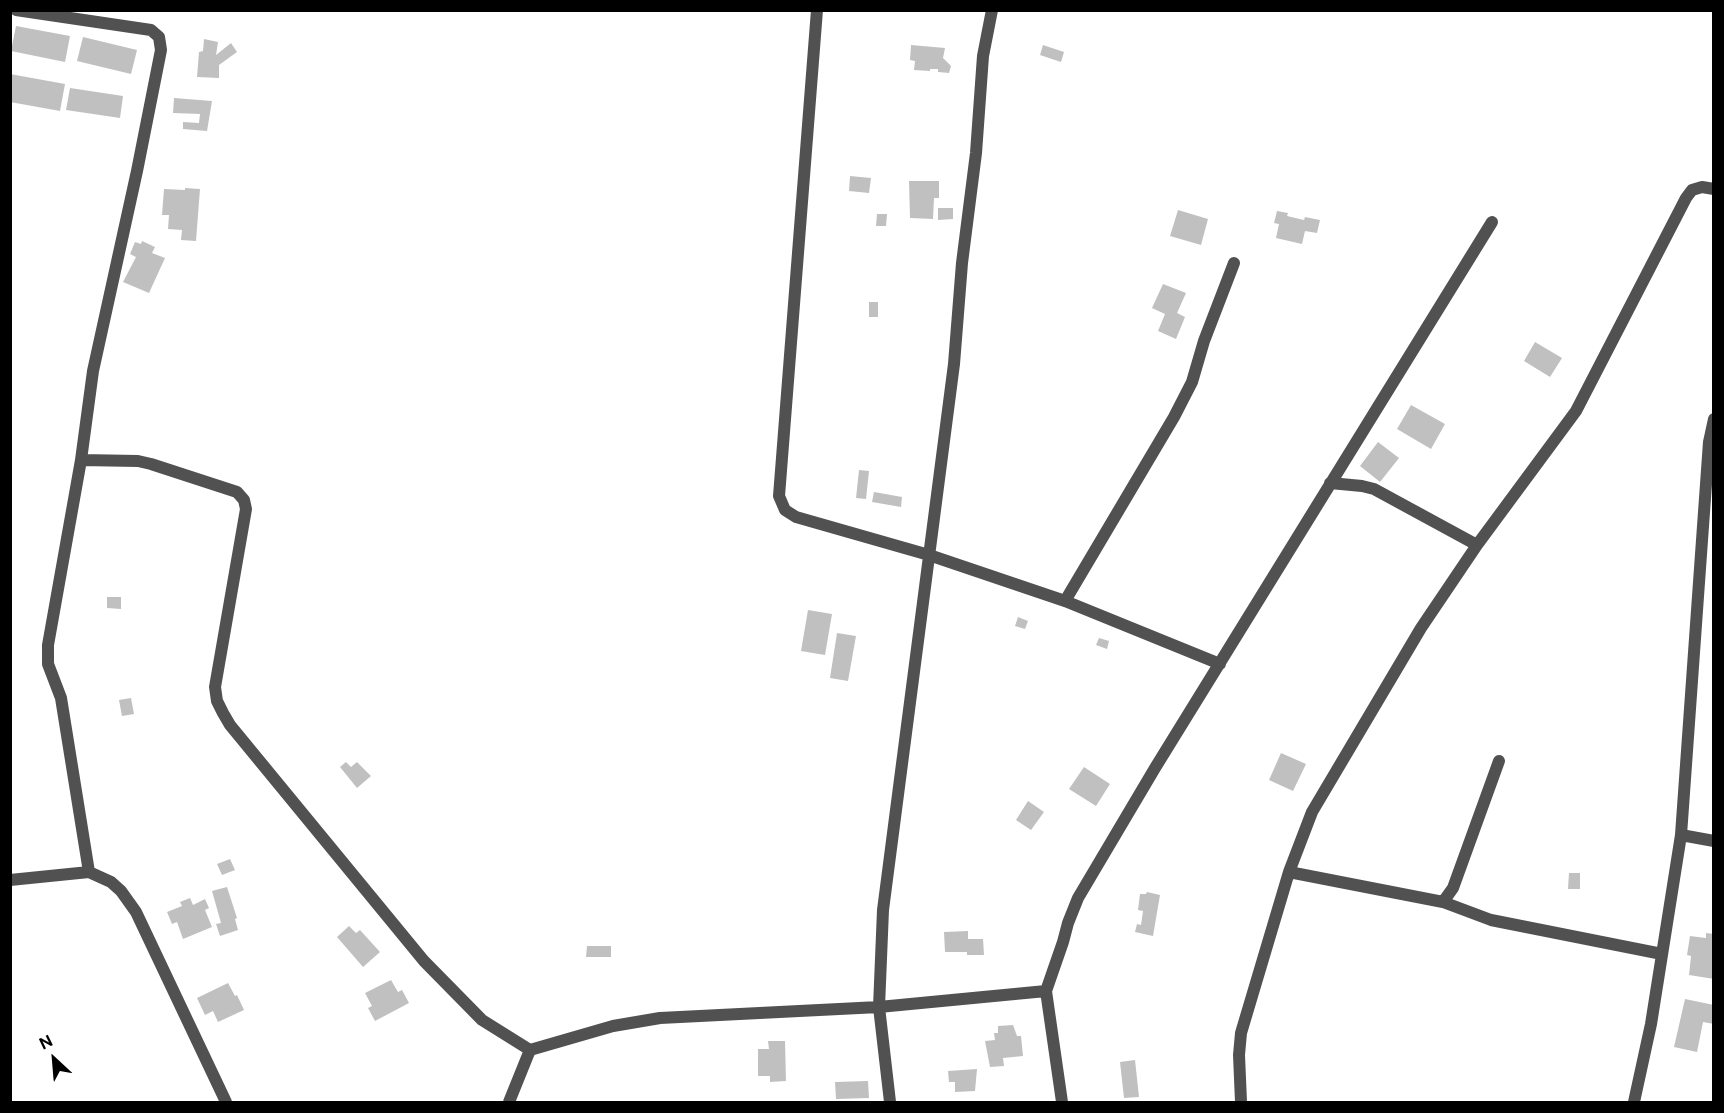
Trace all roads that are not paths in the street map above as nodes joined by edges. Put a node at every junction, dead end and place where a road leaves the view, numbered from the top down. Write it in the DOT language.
graph roads {
  1 [pos="16,10"];
  2 [pos="817,10"];
  3 [pos="992,10"];
  4 [pos="1713,189"];
  5 [pos="1492,222"];
  6 [pos="1234,263"];
  7 [pos="1713,419"];
  8 [pos="81,460"];
  9 [pos="1330,483"];
  10 [pos="1477,545"];
  11 [pos="929,555"];
  12 [pos="1065,601"];
  13 [pos="1220,664"];
  14 [pos="1498,761"];
  15 [pos="1681,835"];
  16 [pos="1713,841"];
  17 [pos="89,872"];
  18 [pos="1289,872"];
  19 [pos="10,880"];
  20 [pos="1443,902"];
  21 [pos="1662,954"];
  22 [pos="1046,991"];
  23 [pos="879,1006"];
  24 [pos="530,1050"];
  25 [pos="226,1102"];
  26 [pos="510,1102"];
  27 [pos="890,1102"];
  28 [pos="1062,1102"];
  29 [pos="1240,1102"];
  30 [pos="1634,1102"];
  1 -- 8 [label="street"];
  2 -- 11 [label="street"];
  3 -- 11 [label="street"];
  4 -- 10 [label="street"];
  5 -- 9 [label="street"];
  6 -- 12 [label="street"];
  7 -- 15 [label="street"];
  8 -- 17 [label="street"];
  8 -- 24 [label="street"];
  9 -- 10 [label="street"];
  9 -- 13 [label="street"];
  10 -- 18 [label="street"];
  11 -- 12 [label="street"];
  11 -- 23 [label="street"];
  12 -- 13 [label="street"];
  13 -- 22 [label="street"];
  14 -- 20 [label="street"];
  15 -- 16 [label="street"];
  15 -- 21 [label="street"];
  17 -- 19 [label="street"];
  17 -- 25 [label="street"];
  18 -- 20 [label="street"];
  18 -- 29 [label="street"];
  20 -- 21 [label="street"];
  21 -- 30 [label="street"];
  22 -- 23 [label="street"];
  22 -- 28 [label="street"];
  23 -- 24 [label="street"];
  23 -- 27 [label="street"];
  24 -- 26 [label="street"];
}
